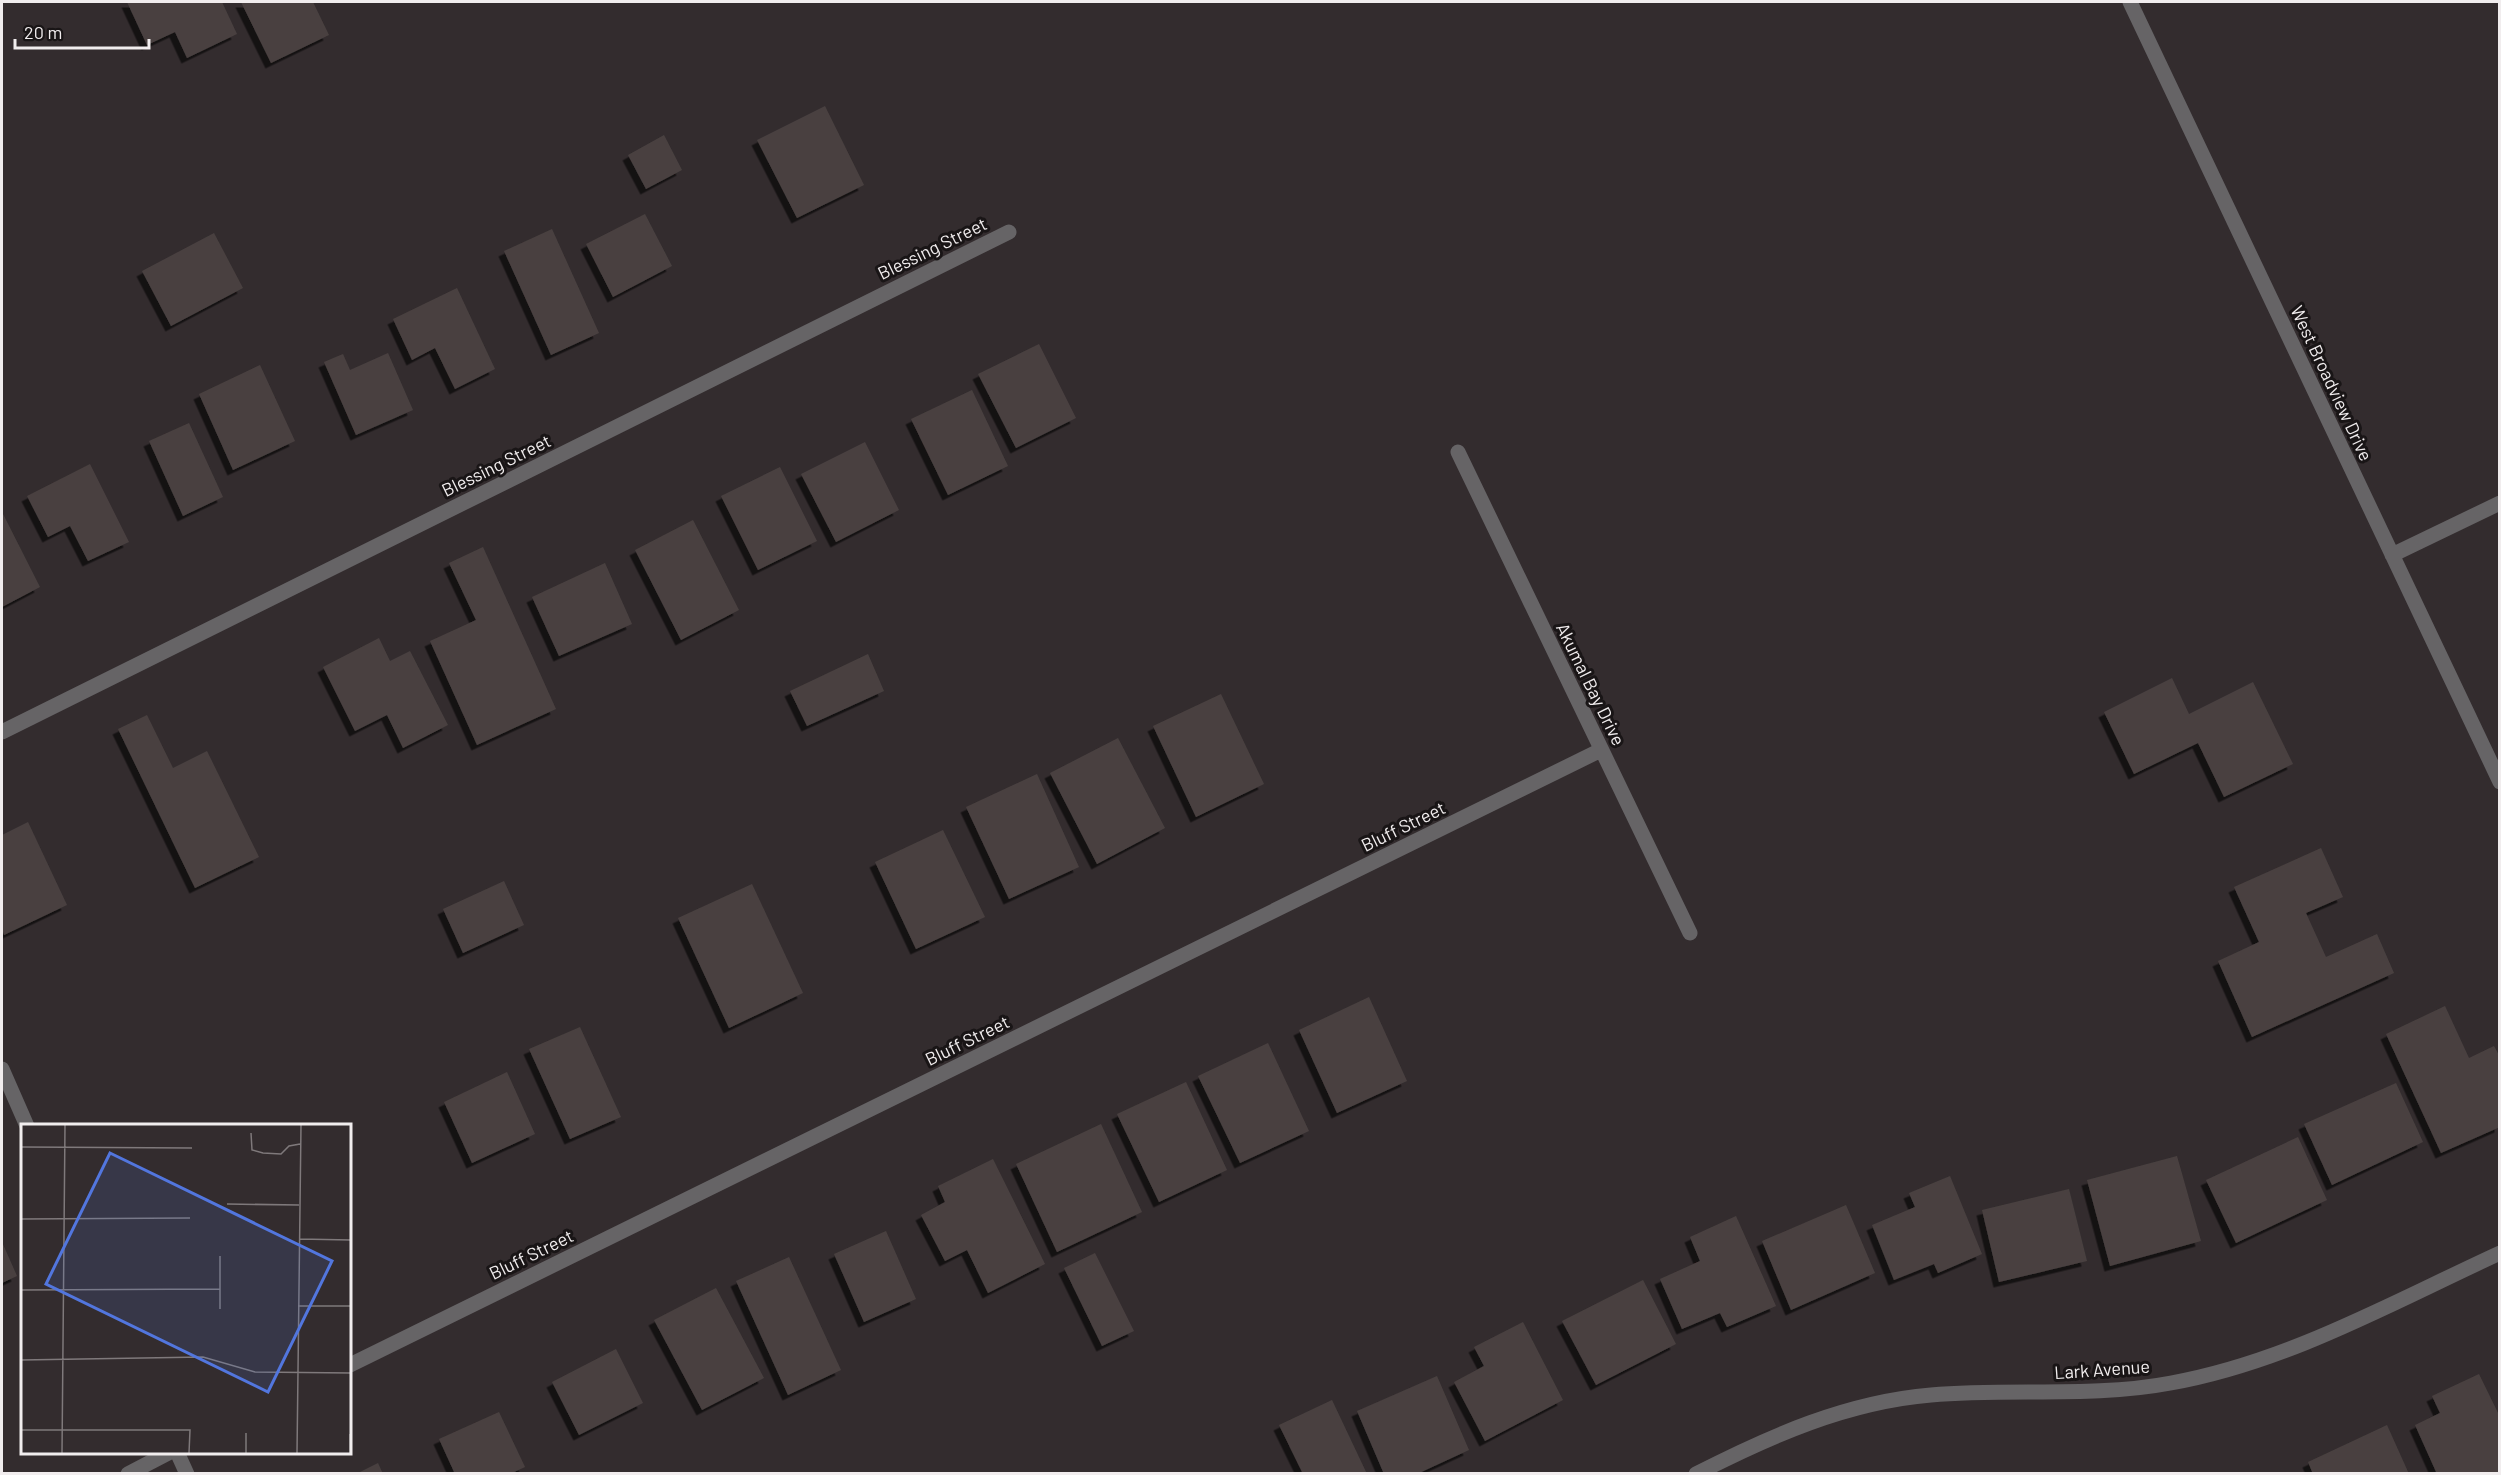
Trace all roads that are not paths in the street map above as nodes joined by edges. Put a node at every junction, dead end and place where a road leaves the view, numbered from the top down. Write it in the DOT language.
graph roads {
  1 [pos="2130,2"];
  2 [pos="1009,232"];
  3 [pos="1458,452"];
  4 [pos="2499,503"];
  5 [pos="2392,555"];
  6 [pos="2,732"];
  7 [pos="1601,750"];
  8 [pos="2499,782"];
  9 [pos="1690,933"];
  10 [pos="2,1070"];
  11 [pos="27,1124"];
  12 [pos="2499,1252"];
  13 [pos="351,1365"];
  14 [pos="167,1454"];
  15 [pos="178,1454"];
  16 [pos="128,1473"];
  17 [pos="187,1473"];
  18 [pos="1696,1473"];
  1 -- 5 [label="street, West Broadview Drive"];
  2 -- 6 [label="street, Blessing Street"];
  3 -- 7 [label="street, Akumal Bay Drive"];
  4 -- 5 [label="street"];
  5 -- 8 [label="street, West Broadview Drive"];
  7 -- 9 [label="street, Akumal Bay Drive"];
  7 -- 13 [label="street, Bluff Street"];
  10 -- 11 [label="street"];
  12 -- 18 [label="street, Lark Avenue"];
  14 -- 16 [label="street"];
  15 -- 17 [label="street"];
}
